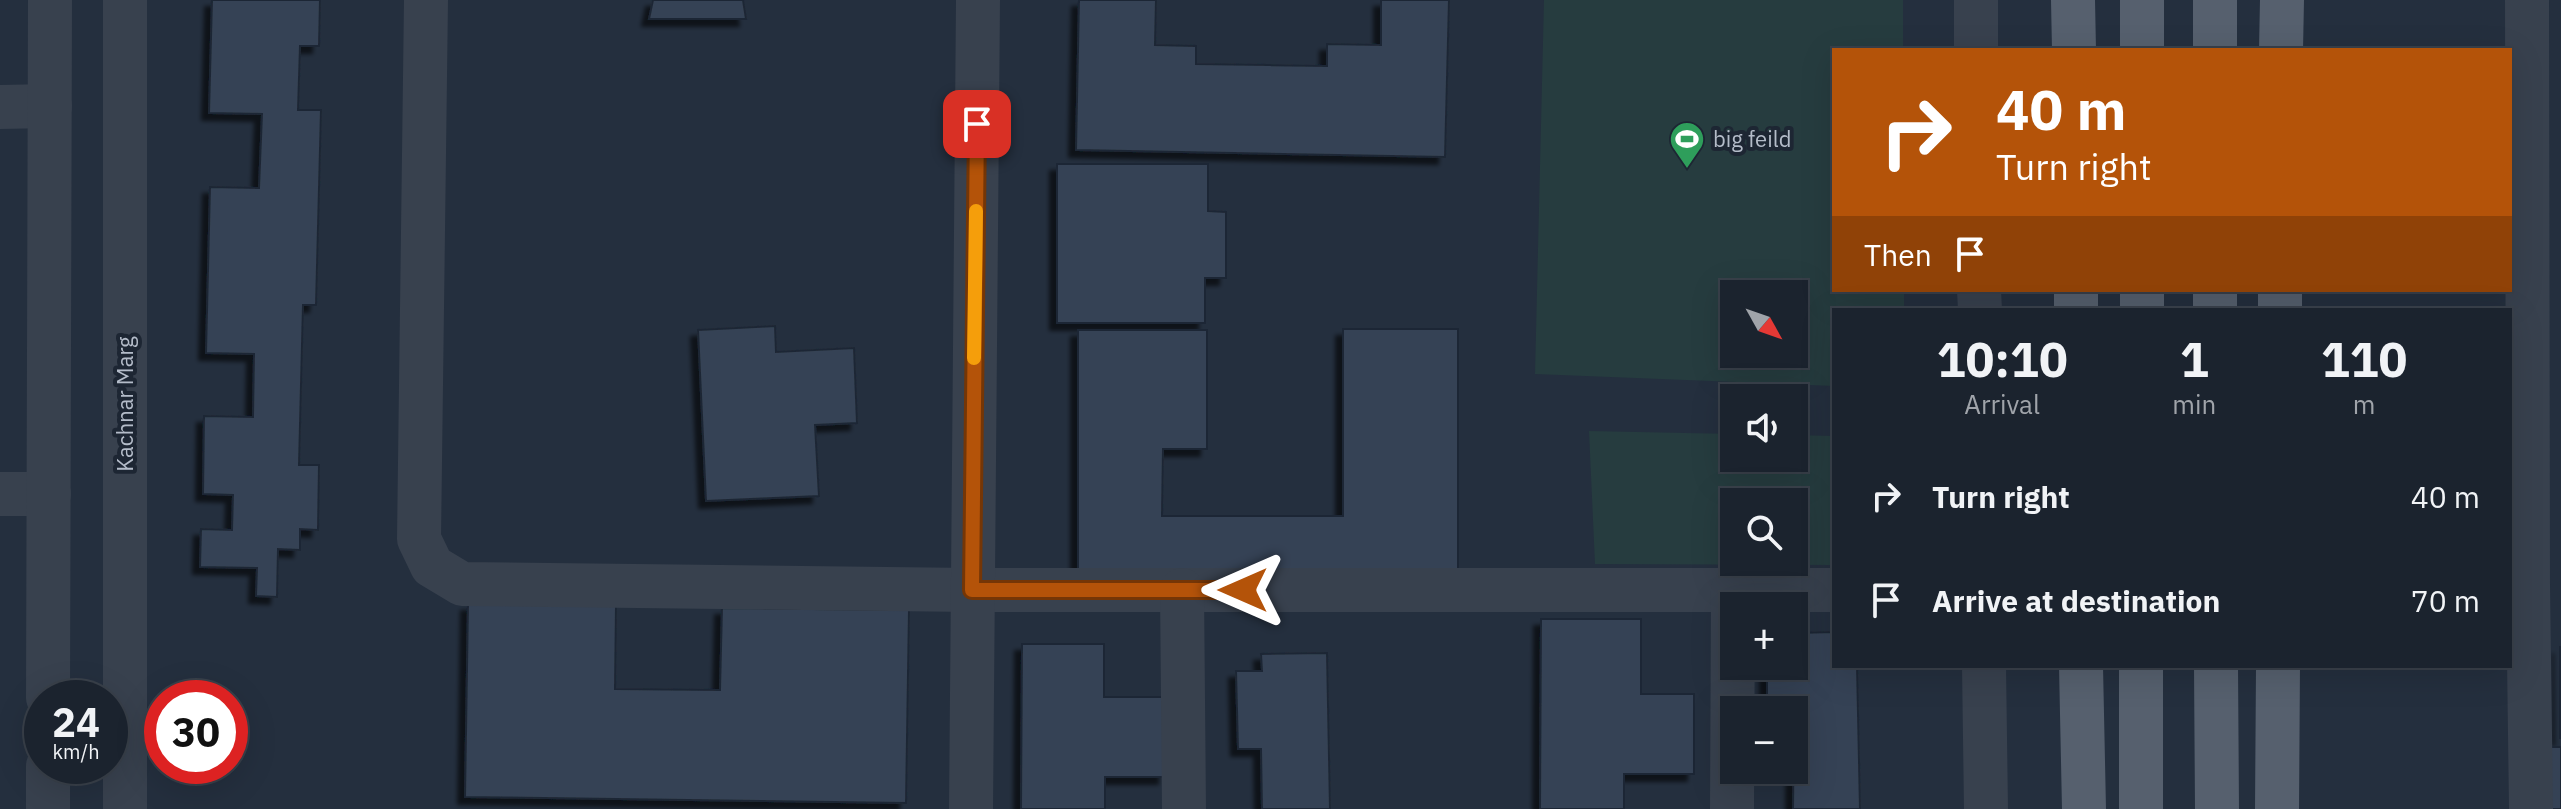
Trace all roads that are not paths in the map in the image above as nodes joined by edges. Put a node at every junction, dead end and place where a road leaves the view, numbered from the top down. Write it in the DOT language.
graph roads {
  1 [pos="50,0"];
  2 [pos="125,0"];
  3 [pos="426,0"];
  4 [pos="978,0"];
  5 [pos="1976,0"];
  6 [pos="2073,0"];
  7 [pos="2142,0"];
  8 [pos="2215,0"];
  9 [pos="2282,0"];
  10 [pos="2527,0"];
  11 [pos="1976,48"];
  12 [pos="2074,48"];
  13 [pos="2142,48"];
  14 [pos="2215,48"];
  15 [pos="2281,48"];
  16 [pos="50,106"];
  17 [pos="0,107"];
  18 [pos="0,494"];
  19 [pos="49,494"];
  20 [pos="2545,584"];
  21 [pos="972,590"];
  22 [pos="1182,590"];
  23 [pos="1733,590"];
  24 [pos="1832,590"];
  25 [pos="1984,668"];
  26 [pos="2081,668"];
  27 [pos="2141,668"];
  28 [pos="2216,668"];
  29 [pos="2278,668"];
  30 [pos="48,680"];
  31 [pos="48,784"];
  32 [pos="48,809"];
  33 [pos="125,809"];
  34 [pos="971,809"];
  35 [pos="1184,809"];
  36 [pos="1732,809"];
  37 [pos="1986,809"];
  38 [pos="2084,809"];
  39 [pos="2141,809"];
  40 [pos="2217,809"];
  41 [pos="2277,809"];
  42 [pos="2531,809"];
  1 -- 16 [label="street"];
  2 -- 33 [label="street, Kachnar Marg"];
  3 -- 21 [label="street"];
  4 -- 21 [label="street"];
  5 -- 11 [label="street"];
  6 -- 12 [label="main road"];
  7 -- 13 [label="main road"];
  8 -- 14 [label="main road"];
  9 -- 15 [label="main road"];
  10 -- 20 [label="street"];
  16 -- 17 [label="street"];
  16 -- 19 [label="street"];
  18 -- 19 [label="street"];
  19 -- 30 [label="street"];
  20 -- 42 [label="street"];
  21 -- 22 [label="street"];
  21 -- 34 [label="street"];
  22 -- 23 [label="street"];
  22 -- 35 [label="street"];
  23 -- 24 [label="street"];
  23 -- 36 [label="street"];
  25 -- 37 [label="street"];
  26 -- 38 [label="main road"];
  27 -- 39 [label="main road"];
  28 -- 40 [label="main road"];
  29 -- 41 [label="main road"];
  31 -- 32 [label="street"];
}
